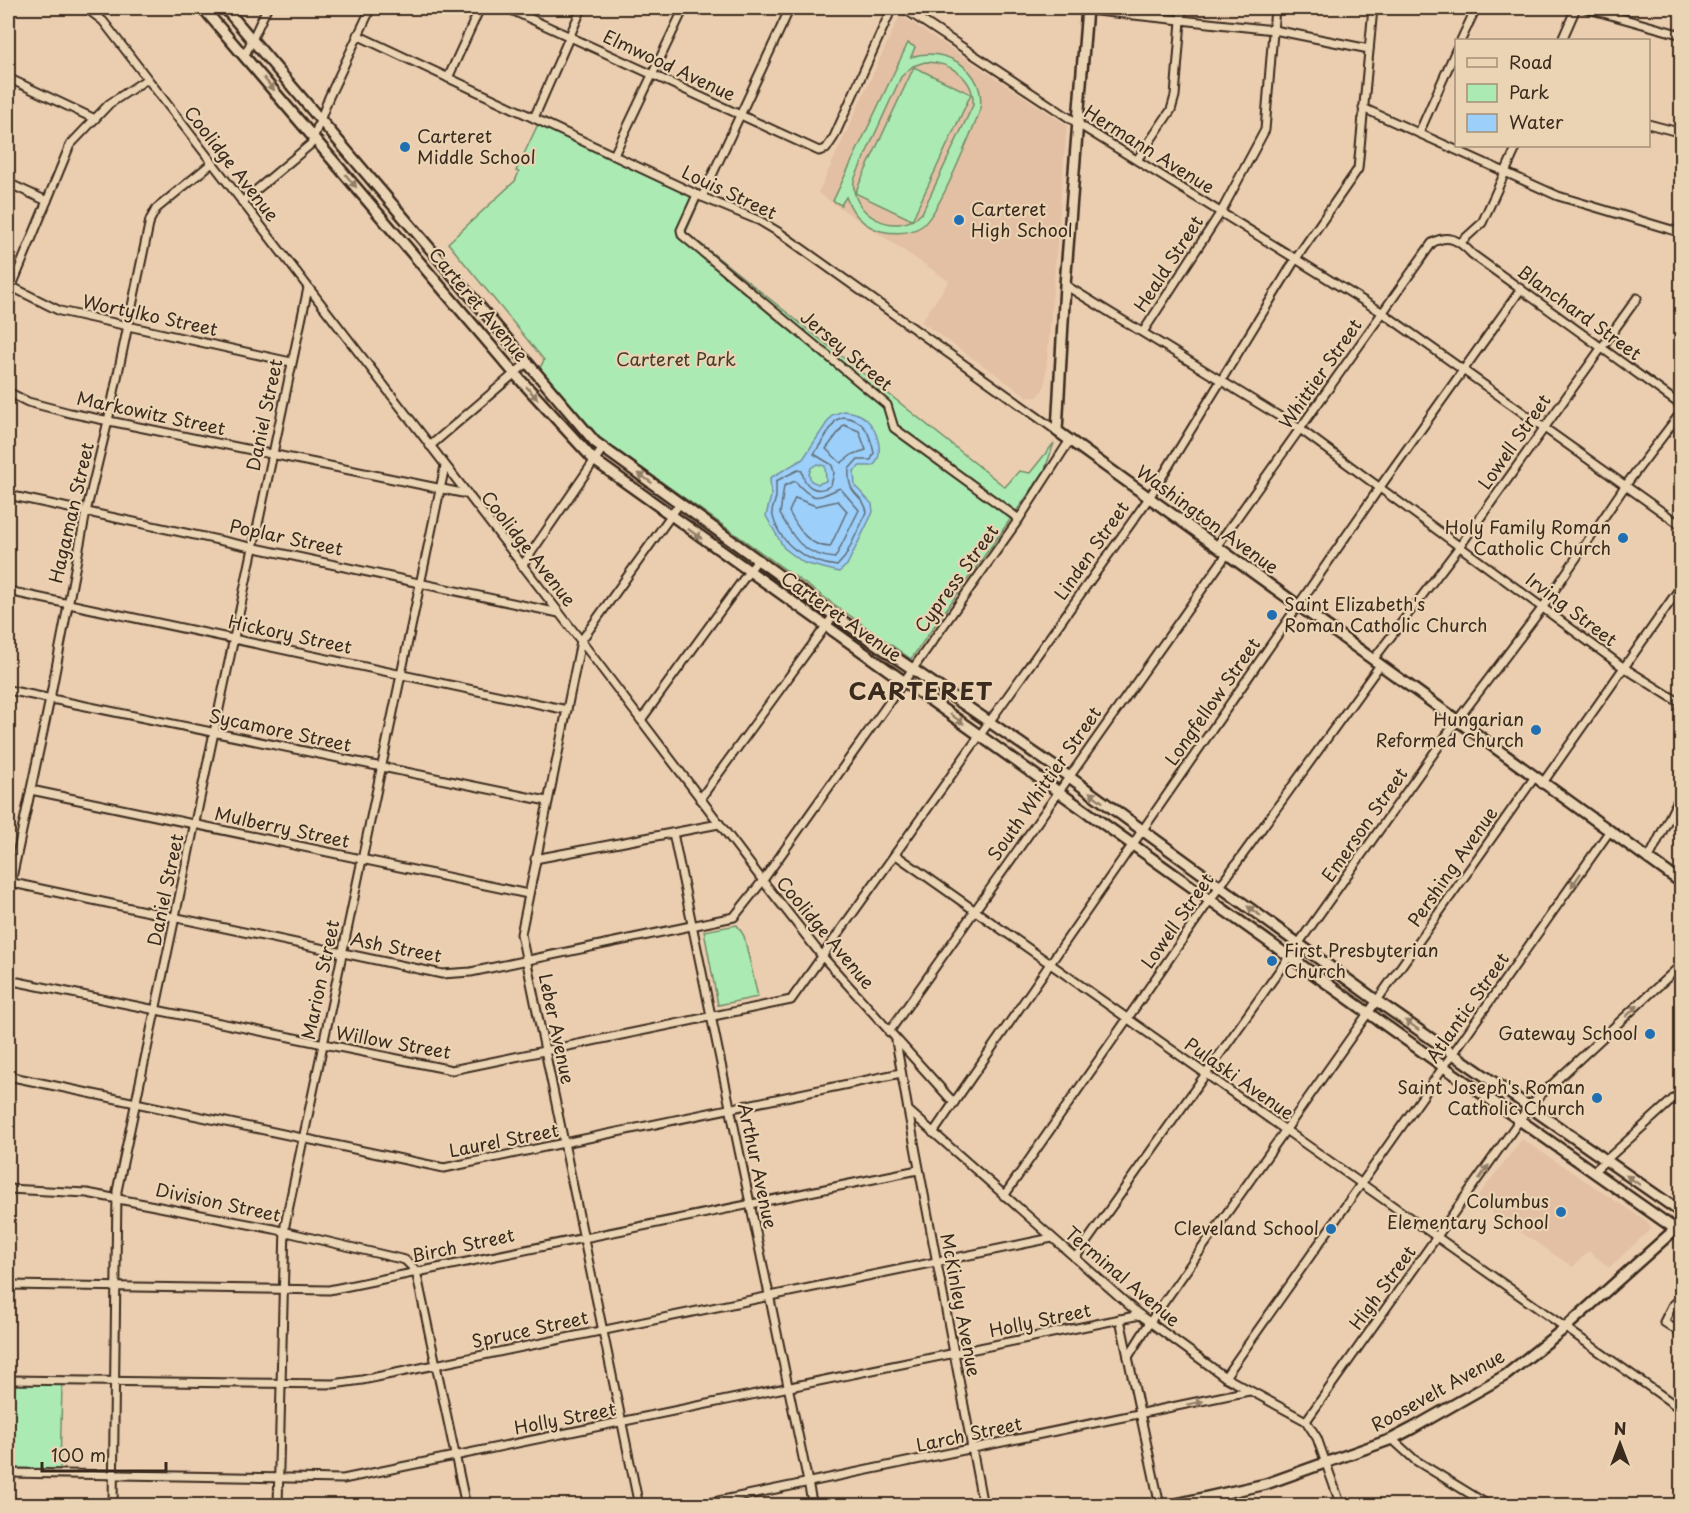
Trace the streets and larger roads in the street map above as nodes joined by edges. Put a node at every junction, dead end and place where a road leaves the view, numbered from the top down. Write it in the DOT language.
graph roads {
  1 [pos="86,8"];
  2 [pos="203,8"];
  3 [pos="225,8"];
  4 [pos="267,8"];
  5 [pos="371,8"];
  6 [pos="480,8"];
  7 [pos="507,8"];
  8 [pos="582,8"];
  9 [pos="684,8"];
  10 [pos="790,8"];
  11 [pos="892,8"];
  12 [pos="903,8"];
  13 [pos="1182,8"];
  14 [pos="1275,8"];
  15 [pos="1373,8"];
  16 [pos="1476,8"];
  17 [pos="1576,8"];
  18 [pos="1585,8"];
  19 [pos="1087,9"];
  20 [pos="1181,21"];
  21 [pos="1274,30"];
  22 [pos="357,35"];
  23 [pos="1682,35"];
  24 [pos="569,37"];
  25 [pos="1461,39"];
  26 [pos="1562,39"];
  27 [pos="252,40"];
  28 [pos="1369,49"];
  29 [pos="1455,52"];
  30 [pos="245,55"];
  31 [pos="652,75"];
  32 [pos="8,78"];
  33 [pos="448,78"];
  34 [pos="147,79"];
  35 [pos="1363,108"];
  36 [pos="740,116"];
  37 [pos="321,118"];
  38 [pos="534,118"];
  39 [pos="95,119"];
  40 [pos="1078,124"];
  41 [pos="1650,125"];
  42 [pos="1419,133"];
  43 [pos="1682,133"];
  44 [pos="314,136"];
  45 [pos="1517,147"];
  46 [pos="614,156"];
  47 [pos="1137,160"];
  48 [pos="212,163"];
  49 [pos="1504,174"];
  50 [pos="8,183"];
  51 [pos="376,186"];
  52 [pos="365,196"];
  53 [pos="700,196"];
  54 [pos="47,201"];
  55 [pos="242,202"];
  56 [pos="1221,212"];
  57 [pos="1682,233"];
  58 [pos="1461,242"];
  59 [pos="1297,259"];
  60 [pos="1065,285"];
  61 [pos="10,286"];
  62 [pos="308,288"];
  63 [pos="1521,290"];
  64 [pos="467,291"];
  65 [pos="1637,298"];
  66 [pos="454,302"];
  67 [pos="1383,313"];
  68 [pos="128,326"];
  69 [pos="1143,332"];
  70 [pos="1601,348"];
  71 [pos="291,362"];
  72 [pos="528,362"];
  73 [pos="1463,369"];
  74 [pos="515,374"];
  75 [pos="1221,380"];
  76 [pos="8,392"];
  77 [pos="1682,409"];
  78 [pos="108,421"];
  79 [pos="1543,427"];
  80 [pos="1300,429"];
  81 [pos="1057,431"];
  82 [pos="1070,440"];
  83 [pos="430,446"];
  84 [pos="603,448"];
  85 [pos="273,454"];
  86 [pos="594,460"];
  87 [pos="445,466"];
  88 [pos="1625,486"];
  89 [pos="1380,487"];
  90 [pos="439,488"];
  91 [pos="466,494"];
  92 [pos="8,495"];
  93 [pos="1149,498"];
  94 [pos="680,503"];
  95 [pos="86,512"];
  96 [pos="670,516"];
  97 [pos="1019,519"];
  98 [pos="1682,526"];
  99 [pos="252,546"];
  100 [pos="1460,546"];
  101 [pos="1216,547"];
  102 [pos="1227,554"];
  103 [pos="758,559"];
  104 [pos="522,566"];
  105 [pos="748,572"];
  106 [pos="419,581"];
  107 [pos="1682,585"];
  108 [pos="8,591"];
  109 [pos="67,604"];
  110 [pos="1298,606"];
  111 [pos="1543,607"];
  112 [pos="559,613"];
  113 [pos="834,615"];
  114 [pos="825,627"];
  115 [pos="234,639"];
  116 [pos="581,641"];
  117 [pos="1377,663"];
  118 [pos="1623,667"];
  119 [pos="912,668"];
  120 [pos="401,674"];
  121 [pos="903,680"];
  122 [pos="8,690"];
  123 [pos="50,699"];
  124 [pos="1682,704"];
  125 [pos="567,710"];
  126 [pos="640,720"];
  127 [pos="1456,722"];
  128 [pos="989,723"];
  129 [pos="213,732"];
  130 [pos="980,736"];
  131 [pos="383,767"];
  132 [pos="1068,776"];
  133 [pos="1538,781"];
  134 [pos="30,790"];
  135 [pos="1058,790"];
  136 [pos="1682,792"];
  137 [pos="700,800"];
  138 [pos="547,801"];
  139 [pos="719,824"];
  140 [pos="194,825"];
  141 [pos="1142,831"];
  142 [pos="1609,832"];
  143 [pos="673,833"];
  144 [pos="1133,845"];
  145 [pos="896,855"];
  146 [pos="535,859"];
  147 [pos="361,860"];
  148 [pos="1648,861"];
  149 [pos="763,882"];
  150 [pos="9,883"];
  151 [pos="1682,883"];
  152 [pos="1220,886"];
  153 [pos="528,894"];
  154 [pos="8,897"];
  155 [pos="1210,900"];
  156 [pos="975,910"];
  157 [pos="176,918"];
  158 [pos="692,926"];
  159 [pos="1298,944"];
  160 [pos="341,953"];
  161 [pos="822,956"];
  162 [pos="1290,957"];
  163 [pos="527,960"];
  164 [pos="1050,964"];
  165 [pos="1682,964"];
  166 [pos="8,980"];
  167 [pos="1377,1001"];
  168 [pos="156,1010"];
  169 [pos="1368,1013"];
  170 [pos="711,1017"];
  171 [pos="1129,1019"];
  172 [pos="889,1032"];
  173 [pos="896,1040"];
  174 [pos="323,1045"];
  175 [pos="545,1052"];
  176 [pos="1454,1054"];
  177 [pos="1444,1067"];
  178 [pos="901,1073"];
  179 [pos="1206,1074"];
  180 [pos="8,1076"];
  181 [pos="1682,1091"];
  182 [pos="136,1102"];
  183 [pos="954,1103"];
  184 [pos="1528,1108"];
  185 [pos="730,1109"];
  186 [pos="908,1110"];
  187 [pos="1520,1120"];
  188 [pos="1286,1130"];
  189 [pos="933,1133"];
  190 [pos="303,1138"];
  191 [pos="564,1144"];
  192 [pos="1605,1161"];
  193 [pos="918,1170"];
  194 [pos="1594,1171"];
  195 [pos="1363,1185"];
  196 [pos="8,1189"];
  197 [pos="1004,1196"];
  198 [pos="117,1198"];
  199 [pos="750,1205"];
  200 [pos="1682,1213"];
  201 [pos="1679,1229"];
  202 [pos="285,1232"];
  203 [pos="582,1237"];
  204 [pos="1438,1237"];
  205 [pos="1052,1238"];
  206 [pos="1075,1258"];
  207 [pos="936,1262"];
  208 [pos="416,1271"];
  209 [pos="8,1285"];
  210 [pos="117,1287"];
  211 [pos="284,1290"];
  212 [pos="769,1296"];
  213 [pos="1682,1297"];
  214 [pos="1140,1315"];
  215 [pos="1120,1320"];
  216 [pos="1150,1322"];
  217 [pos="1565,1328"];
  218 [pos="603,1330"];
  219 [pos="1682,1334"];
  220 [pos="954,1355"];
  221 [pos="1128,1357"];
  222 [pos="436,1365"];
  223 [pos="1225,1377"];
  224 [pos="8,1380"];
  225 [pos="115,1381"];
  226 [pos="281,1383"];
  227 [pos="788,1389"];
  228 [pos="1249,1391"];
  229 [pos="1682,1410"];
  230 [pos="1140,1414"];
  231 [pos="1306,1421"];
  232 [pos="622,1423"];
  233 [pos="1392,1439"];
  234 [pos="972,1449"];
  235 [pos="455,1456"];
  236 [pos="1325,1461"];
  237 [pos="8,1473"];
  238 [pos="114,1475"];
  239 [pos="278,1477"];
  240 [pos="808,1482"];
  241 [pos="113,1506"];
  242 [pos="278,1506"];
  243 [pos="466,1506"];
  244 [pos="639,1506"];
  245 [pos="694,1506"];
  246 [pos="813,1506"];
  247 [pos="983,1506"];
  248 [pos="1160,1506"];
  249 [pos="1167,1506"];
  250 [pos="1341,1506"];
  251 [pos="1490,1506"];
  1 -- 34 [label="street, Coolidge Avenue"];
  2 -- 30 [label="street, Carteret Avenue"];
  3 -- 27 [label="street, Carteret Avenue"];
  4 -- 27 [label="street"];
  5 -- 22 [label="street"];
  6 -- 33 [label="street"];
  7 -- 24 [label="street, Elmwood Avenue"];
  8 -- 24 [label="street"];
  9 -- 31 [label="street"];
  10 -- 36 [label="street, Jersey Street"];
  11 -- 36 [label="street, Elmwood Avenue"];
  12 -- 40 [label="street, Hermann Avenue"];
  13 -- 20 [label="street"];
  14 -- 21 [label="street, Heald Street"];
  15 -- 28 [label="street, Linden Street"];
  16 -- 25 [label="street"];
  17 -- 26 [label="street"];
  18 -- 23 [label="street"];
  19 -- 20 [label="street"];
  19 -- 40 [label="street"];
  20 -- 21 [label="street"];
  20 -- 47 [label="street"];
  21 -- 28 [label="street"];
  21 -- 56 [label="street, Heald Street"];
  22 -- 33 [label="street, Louis Street"];
  22 -- 37 [label="street"];
  24 -- 31 [label="street, Elmwood Avenue"];
  24 -- 38 [label="street"];
  27 -- 30 [label="street"];
  27 -- 37 [label="street, Carteret Avenue"];
  28 -- 35 [label="street, Linden Street"];
  29 -- 42 [label="street"];
  30 -- 44 [label="street, Carteret Avenue, one-way"];
  31 -- 36 [label="street, Elmwood Avenue"];
  31 -- 46 [label="street"];
  32 -- 39 [label="street"];
  33 -- 38 [label="street, Louis Street"];
  34 -- 39 [label="street"];
  34 -- 48 [label="street, Coolidge Avenue"];
  35 -- 42 [label="street"];
  35 -- 59 [label="street, Linden Street"];
  36 -- 53 [label="street, Jersey Street"];
  37 -- 44 [label="street"];
  37 -- 51 [label="street, Carteret Avenue"];
  38 -- 46 [label="street, Louis Street"];
  39 -- 54 [label="street"];
  40 -- 47 [label="street, Hermann Avenue"];
  40 -- 60 [label="street"];
  41 -- 43 [label="street"];
  42 -- 49 [label="street"];
  44 -- 52 [label="street, Carteret Avenue, one-way"];
  44 -- 55 [label="street"];
  45 -- 49 [label="street"];
  46 -- 53 [label="street, Louis Street"];
  47 -- 56 [label="street, Hermann Avenue"];
  48 -- 55 [label="street, Coolidge Avenue"];
  48 -- 68 [label="street, Hagaman Street"];
  49 -- 57 [label="street"];
  49 -- 58 [label="street"];
  50 -- 54 [label="street"];
  51 -- 52 [label="street"];
  51 -- 64 [label="street, Carteret Avenue"];
  52 -- 66 [label="street, Carteret Avenue"];
  53 -- 81 [label="street, Louis Street"];
  53 -- 97 [label="street, Jersey Street"];
  54 -- 61 [label="street"];
  55 -- 62 [label="street, Coolidge Avenue"];
  56 -- 59 [label="street, Hermann Avenue"];
  56 -- 69 [label="street, Heald Street"];
  58 -- 63 [label="street, Blanchard Street"];
  58 -- 67 [label="street, Whittier Street"];
  59 -- 67 [label="street, Hermann Avenue"];
  59 -- 75 [label="street, Linden Street"];
  60 -- 69 [label="street, Irving Street"];
  60 -- 81 [label="street"];
  61 -- 68 [label="street, Wortylko Street"];
  62 -- 71 [label="street, Daniel Street"];
  62 -- 83 [label="street, Coolidge Avenue"];
  63 -- 70 [label="street, Blanchard Street"];
  63 -- 73 [label="street, Longfellow Street"];
  64 -- 66 [label="street"];
  64 -- 72 [label="street, Carteret Avenue"];
  65 -- 70 [label="street, Lowell Street"];
  66 -- 74 [label="street, Carteret Avenue"];
  67 -- 73 [label="street, Hermann Avenue"];
  67 -- 80 [label="street, Whittier Street"];
  68 -- 71 [label="street, Wortylko Street"];
  68 -- 78 [label="street, Hagaman Street"];
  69 -- 75 [label="street, Irving Street"];
  70 -- 77 [label="street, Blanchard Street"];
  70 -- 79 [label="street, Lowell Street"];
  71 -- 85 [label="street, Daniel Street"];
  72 -- 74 [label="street"];
  72 -- 84 [label="street, Carteret Avenue"];
  73 -- 79 [label="street, Hermann Avenue"];
  73 -- 89 [label="street, Longfellow Street"];
  74 -- 83 [label="street"];
  74 -- 86 [label="street, Carteret Avenue, one-way"];
  75 -- 80 [label="street, Irving Street"];
  75 -- 93 [label="street, Linden Street"];
  76 -- 78 [label="street, Markowitz Street"];
  77 -- 88 [label="street, Emerson Street"];
  78 -- 85 [label="street, Markowitz Street"];
  78 -- 95 [label="street, Hagaman Street"];
  79 -- 88 [label="street, Hermann Avenue"];
  79 -- 100 [label="street, Lowell Street"];
  80 -- 89 [label="street, Irving Street"];
  80 -- 101 [label="street, Whittier Street"];
  81 -- 82 [label="street, Washington Avenue"];
  82 -- 93 [label="street, Washington Avenue"];
  82 -- 97 [label="street, Cypress Street"];
  83 -- 87 [label="street, Coolidge Avenue"];
  84 -- 86 [label="street"];
  94 -- 84 [label="street, Carteret Avenue, one-way"];
  85 -- 90 [label="street, Markowitz Street"];
  85 -- 99 [label="street, Daniel Street"];
  86 -- 96 [label="street, Carteret Avenue"];
  86 -- 104 [label="street"];
  87 -- 90 [label="street, Marion Street"];
  87 -- 91 [label="street, Coolidge Avenue"];
  88 -- 98 [label="street, Hermann Avenue"];
  88 -- 111 [label="street, Emerson Street"];
  89 -- 100 [label="street, Irving Street"];
  89 -- 110 [label="street, Longfellow Street"];
  90 -- 91 [label="street, Markowitz Street"];
  90 -- 106 [label="street, Marion Street"];
  91 -- 104 [label="street, Coolidge Avenue"];
  92 -- 95 [label="street, Poplar Street"];
  93 -- 101 [label="street, Washington Avenue"];
  93 -- 128 [label="street, Linden Street"];
  94 -- 96 [label="street"];
  94 -- 103 [label="street, Carteret Avenue"];
  95 -- 99 [label="street, Poplar Street"];
  95 -- 109 [label="street, Hagaman Street"];
  96 -- 105 [label="street, Carteret Avenue, one-way"];
  96 -- 116 [label="street"];
  97 -- 119 [label="street, Cypress Street"];
  99 -- 106 [label="street, Poplar Street"];
  99 -- 115 [label="street, Daniel Street"];
  100 -- 111 [label="street, Irving Street"];
  100 -- 117 [label="street, Lowell Street"];
  101 -- 102 [label="street, Washington Avenue"];
  102 -- 110 [label="street, Washington Avenue"];
  102 -- 132 [label="street, South Whittier Street"];
  103 -- 105 [label="street"];
  103 -- 113 [label="street, Carteret Avenue"];
  104 -- 112 [label="street, Coolidge Avenue"];
  105 -- 114 [label="street, Carteret Avenue"];
  105 -- 126 [label="street"];
  106 -- 112 [label="street, Poplar Street"];
  106 -- 120 [label="street, Marion Street"];
  107 -- 118 [label="street, Pershing Avenue"];
  108 -- 109 [label="street, Hickory Street"];
  109 -- 115 [label="street, Hickory Street"];
  109 -- 123 [label="street, Hagaman Street"];
  110 -- 117 [label="street, Washington Avenue"];
  110 -- 141 [label="street, Longfellow Street"];
  111 -- 118 [label="street, Irving Street"];
  111 -- 127 [label="street, Emerson Street"];
  112 -- 116 [label="street, Coolidge Avenue"];
  113 -- 114 [label="street"];
  113 -- 119 [label="street, Carteret Avenue"];
  114 -- 121 [label="street, Carteret Avenue"];
  114 -- 137 [label="street"];
  115 -- 120 [label="street, Hickory Street"];
  115 -- 129 [label="street, Daniel Street"];
  116 -- 125 [label="street, Leber Avenue"];
  116 -- 126 [label="street, Coolidge Avenue"];
  117 -- 127 [label="street, Washington Avenue"];
  117 -- 152 [label="street, Lowell Street"];
  118 -- 124 [label="street, Irving Street"];
  118 -- 133 [label="street, Pershing Avenue"];
  119 -- 121 [label="street, Cypress Street"];
  119 -- 128 [label="street, Carteret Avenue"];
  120 -- 125 [label="street, Hickory Street"];
  120 -- 131 [label="street, Marion Street"];
  121 -- 130 [label="street, Carteret Avenue, one-way"];
  121 -- 149 [label="street, Cypress Street"];
  122 -- 123 [label="street, Sycamore Street"];
  123 -- 129 [label="street, Sycamore Street"];
  123 -- 134 [label="street, Hagaman Street"];
  125 -- 138 [label="street, Leber Avenue"];
  126 -- 137 [label="street, Coolidge Avenue"];
  127 -- 133 [label="street, Washington Avenue"];
  127 -- 159 [label="street, Emerson Street"];
  128 -- 130 [label="street, Linden Street"];
  128 -- 132 [label="street, Carteret Avenue"];
  129 -- 131 [label="street, Sycamore Street"];
  129 -- 140 [label="street, Daniel Street"];
  130 -- 135 [label="street, Carteret Avenue"];
  130 -- 145 [label="street, Linden Street"];
  131 -- 138 [label="street, Sycamore Street"];
  131 -- 147 [label="street, Marion Street"];
  132 -- 135 [label="street, South Whittier Street"];
  141 -- 132 [label="street, Carteret Avenue, one-way"];
  133 -- 142 [label="street, Washington Avenue"];
  133 -- 167 [label="street, Pershing Avenue"];
  134 -- 140 [label="street, Mulberry Street"];
  134 -- 150 [label="street, Hagaman Street"];
  135 -- 144 [label="street, Carteret Avenue"];
  135 -- 156 [label="street, South Whittier Street"];
  136 -- 148 [label="street"];
  137 -- 139 [label="street, Coolidge Avenue"];
  138 -- 146 [label="street, Leber Avenue"];
  139 -- 143 [label="street"];
  139 -- 149 [label="street, Coolidge Avenue"];
  140 -- 147 [label="street, Mulberry Street"];
  140 -- 157 [label="street, Daniel Street"];
  141 -- 144 [label="street, Longfellow Street"];
  141 -- 152 [label="street, Carteret Avenue"];
  142 -- 148 [label="street, Washington Avenue"];
  142 -- 176 [label="street, Atlantic Street, one-way"];
  143 -- 146 [label="street"];
  143 -- 158 [label="street, Arthur Avenue"];
  144 -- 155 [label="street, Carteret Avenue"];
  144 -- 164 [label="street, Longfellow Street"];
  145 -- 156 [label="street, Pulaski Avenue"];
  145 -- 161 [label="street, Linden Street"];
  146 -- 153 [label="street, Leber Avenue"];
  147 -- 153 [label="street, Mulberry Street"];
  147 -- 160 [label="street, Marion Street"];
  148 -- 151 [label="street, Washington Avenue"];
  149 -- 158 [label="street, Ash Street"];
  149 -- 161 [label="street, Coolidge Avenue"];
  150 -- 154 [label="street, Hagaman Street"];
  150 -- 157 [label="street, Ash Street"];
  152 -- 155 [label="street, Lowell Street"];
  159 -- 152 [label="street, Carteret Avenue, one-way"];
  153 -- 163 [label="street, Leber Avenue"];
  155 -- 162 [label="street, Carteret Avenue"];
  155 -- 171 [label="street, Lowell Street"];
  156 -- 164 [label="street, Pulaski Avenue"];
  156 -- 172 [label="street, South Whittier Street"];
  157 -- 160 [label="street, Ash Street"];
  157 -- 168 [label="street, Daniel Street"];
  158 -- 163 [label="street, Ash Street"];
  158 -- 170 [label="street, Arthur Avenue"];
  159 -- 162 [label="street, Emerson Street"];
  159 -- 167 [label="street, Carteret Avenue"];
  160 -- 163 [label="street, Ash Street"];
  160 -- 174 [label="street, Marion Street"];
  161 -- 170 [label="street, Willow Street"];
  161 -- 172 [label="street, Coolidge Avenue"];
  162 -- 169 [label="street, Carteret Avenue"];
  162 -- 179 [label="street, Emerson Street"];
  163 -- 175 [label="street, Leber Avenue"];
  164 -- 171 [label="street, Pulaski Avenue"];
  164 -- 183 [label="street, Longfellow Street"];
  184 -- 165 [label="street, High Street, one-way"];
  166 -- 168 [label="street, Willow Street"];
  167 -- 169 [label="street, Pershing Avenue"];
  176 -- 167 [label="street, Carteret Avenue, one-way"];
  168 -- 174 [label="street, Willow Street"];
  168 -- 182 [label="street, Daniel Street"];
  169 -- 177 [label="street, Carteret Avenue"];
  169 -- 188 [label="street, Pershing Avenue"];
  170 -- 175 [label="street, Willow Street"];
  170 -- 185 [label="street, Arthur Avenue"];
  171 -- 179 [label="street, Pulaski Avenue"];
  171 -- 197 [label="street, Lowell Street"];
  172 -- 173 [label="street, Coolidge Avenue"];
  173 -- 178 [label="street, McKinley Avenue"];
  173 -- 183 [label="street, Coolidge Avenue"];
  174 -- 175 [label="street, Willow Street"];
  174 -- 190 [label="street, Marion Street"];
  175 -- 191 [label="street, Leber Avenue"];
  176 -- 177 [label="street, Atlantic Street"];
  176 -- 184 [label="street, Carteret Avenue"];
  177 -- 187 [label="street, Carteret Avenue"];
  177 -- 195 [label="street, Atlantic Street"];
  178 -- 185 [label="street, Laurel Street"];
  178 -- 186 [label="street, McKinley Avenue"];
  179 -- 188 [label="street, Pulaski Avenue"];
  179 -- 206 [label="street, Emerson Street"];
  180 -- 182 [label="street, Laurel Street"];
  181 -- 192 [label="street"];
  182 -- 190 [label="street, Laurel Street"];
  182 -- 198 [label="street, Daniel Street"];
  183 -- 189 [label="street, Longfellow Street"];
  184 -- 187 [label="street, High Street"];
  184 -- 192 [label="street, Carteret Avenue"];
  185 -- 191 [label="street, Laurel Street"];
  185 -- 199 [label="street, Arthur Avenue"];
  186 -- 189 [label="street"];
  186 -- 193 [label="street, McKinley Avenue"];
  187 -- 194 [label="street, Carteret Avenue"];
  204 -- 187 [label="street, High Street, one-way"];
  188 -- 195 [label="street, Pulaski Avenue"];
  188 -- 216 [label="street, Pershing Avenue"];
  189 -- 197 [label="street, Terminal Avenue"];
  190 -- 191 [label="street, Laurel Street"];
  190 -- 202 [label="street, Marion Street"];
  191 -- 203 [label="street, Leber Avenue"];
  192 -- 194 [label="street"];
  200 -- 192 [label="street, Carteret Avenue, one-way"];
  193 -- 199 [label="street, Birch Street"];
  193 -- 207 [label="street, McKinley Avenue"];
  194 -- 201 [label="street, Carteret Avenue"];
  195 -- 204 [label="street, Pulaski Avenue"];
  195 -- 223 [label="street, Atlantic Street"];
  196 -- 198 [label="street, Division Street"];
  197 -- 205 [label="street, Terminal Avenue"];
  198 -- 202 [label="street, Division Street"];
  198 -- 210 [label="street, Daniel Street"];
  199 -- 203 [label="street, Birch Street"];
  199 -- 212 [label="street, Arthur Avenue"];
  201 -- 217 [label="street, Roosevelt Avenue"];
  202 -- 208 [label="street, Division Street"];
  202 -- 211 [label="street, Marion Street"];
  203 -- 208 [label="street, Birch Street"];
  203 -- 218 [label="street, Leber Avenue"];
  204 -- 217 [label="street, Pulaski Avenue"];
  204 -- 231 [label="street, High Street"];
  205 -- 206 [label="street, Terminal Avenue"];
  205 -- 207 [label="street, Spruce Street"];
  206 -- 214 [label="street, Terminal Avenue"];
  207 -- 212 [label="street, Spruce Street"];
  207 -- 220 [label="street, McKinley Avenue"];
  208 -- 211 [label="street, Birch Street"];
  208 -- 222 [label="street"];
  209 -- 210 [label="street, Birch Street"];
  210 -- 211 [label="street, Birch Street"];
  210 -- 225 [label="street, Daniel Street"];
  211 -- 226 [label="street, Marion Street"];
  212 -- 218 [label="street, Spruce Street"];
  212 -- 227 [label="street, Arthur Avenue"];
  213 -- 219 [label="street"];
  214 -- 215 [label="street, Holly Street"];
  214 -- 216 [label="street, Terminal Avenue"];
  215 -- 220 [label="street, Holly Street"];
  215 -- 221 [label="street"];
  216 -- 221 [label="street, Pershing Avenue"];
  216 -- 223 [label="street, Terminal Avenue"];
  217 -- 229 [label="street, Pulaski Avenue"];
  217 -- 233 [label="street, Roosevelt Avenue"];
  218 -- 222 [label="street, Spruce Street"];
  218 -- 232 [label="street, Leber Avenue"];
  220 -- 227 [label="street, Holly Street"];
  220 -- 234 [label="street, McKinley Avenue"];
  221 -- 230 [label="street"];
  222 -- 226 [label="street, Spruce Street"];
  222 -- 235 [label="street"];
  223 -- 228 [label="street, Terminal Avenue"];
  224 -- 225 [label="street, Spruce Street"];
  225 -- 226 [label="street, Spruce Street"];
  225 -- 238 [label="street, Daniel Street"];
  226 -- 239 [label="street, Marion Street"];
  227 -- 232 [label="street, Holly Street"];
  227 -- 240 [label="street, Arthur Avenue"];
  230 -- 228 [label="street, Larch Street, one-way"];
  228 -- 231 [label="street, Terminal Avenue"];
  230 -- 234 [label="street, Larch Street"];
  230 -- 248 [label="street"];
  231 -- 236 [label="street"];
  232 -- 235 [label="street, Holly Street"];
  232 -- 244 [label="street, Leber Avenue"];
  233 -- 236 [label="street, Roosevelt Avenue"];
  233 -- 251 [label="street"];
  234 -- 240 [label="street, Larch Street"];
  234 -- 247 [label="street, McKinley Avenue"];
  235 -- 239 [label="street, Holly Street"];
  235 -- 243 [label="street"];
  236 -- 249 [label="street, Roosevelt Avenue"];
  236 -- 250 [label="street"];
  237 -- 238 [label="street, Holly Street"];
  238 -- 239 [label="street, Holly Street"];
  238 -- 241 [label="street, Daniel Street"];
  239 -- 242 [label="street, Marion Street"];
  240 -- 245 [label="street, Larch Street"];
  240 -- 246 [label="street, Arthur Avenue"];
}
